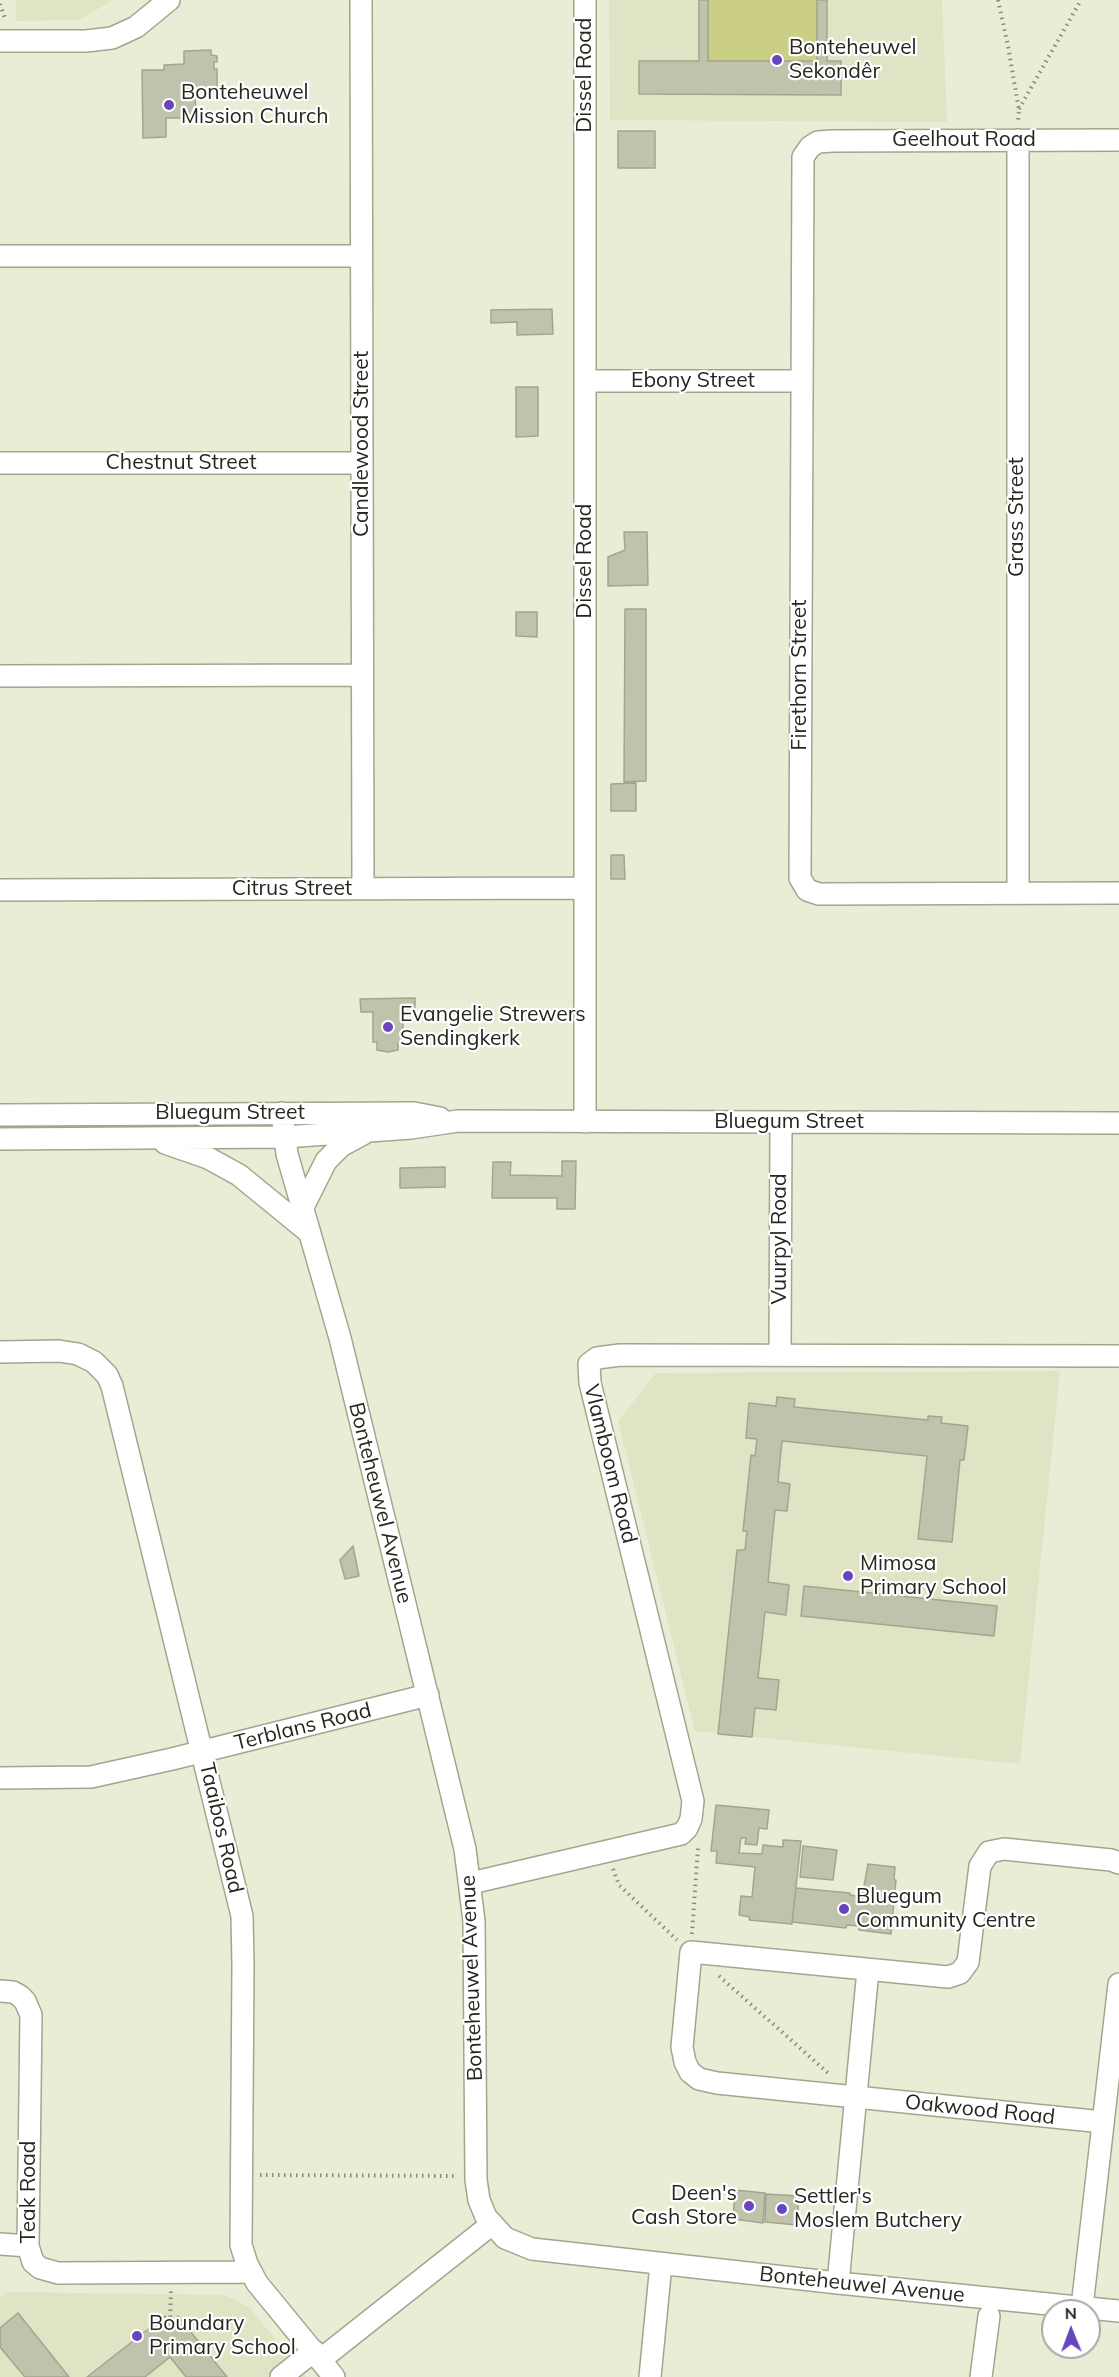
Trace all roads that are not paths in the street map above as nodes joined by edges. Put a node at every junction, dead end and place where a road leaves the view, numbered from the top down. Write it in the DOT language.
graph roads {
  1 [pos="169,0"];
  2 [pos="361,0"];
  3 [pos="585,0"];
  4 [pos="0,41"];
  5 [pos="1018,140"];
  6 [pos="1119,140"];
  7 [pos="810,147"];
  8 [pos="0,256"];
  9 [pos="362,256"];
  10 [pos="585,381"];
  11 [pos="800,381"];
  12 [pos="0,463"];
  13 [pos="362,463"];
  14 [pos="361,675"];
  15 [pos="0,676"];
  16 [pos="363,888"];
  17 [pos="585,888"];
  18 [pos="0,890"];
  19 [pos="1119,893"];
  20 [pos="1018,894"];
  21 [pos="282,1113"];
  22 [pos="0,1115"];
  23 [pos="458,1121"];
  24 [pos="585,1122"];
  25 [pos="781,1122"];
  26 [pos="1119,1123"];
  27 [pos="372,1131"];
  28 [pos="285,1137"];
  29 [pos="148,1138"];
  30 [pos="0,1139"];
  31 [pos="303,1207"];
  32 [pos="311,1234"];
  33 [pos="0,1352"];
  34 [pos="780,1355"];
  35 [pos="1119,1356"];
  36 [pos="428,1695"];
  37 [pos="203,1752"];
  38 [pos="0,1778"];
  39 [pos="1119,1863"];
  40 [pos="471,1883"];
  41 [pos="868,1970"];
  42 [pos="1119,1984"];
  43 [pos="0,1991"];
  44 [pos="856,2097"];
  45 [pos="1103,2122"];
  46 [pos="492,2224"];
  47 [pos="0,2244"];
  48 [pos="28,2246"];
  49 [pos="661,2264"];
  50 [pos="251,2272"];
  51 [pos="838,2283"];
  52 [pos="1084,2299"];
  53 [pos="1041,2303"];
  54 [pos="1101,2309"];
  55 [pos="1119,2311"];
  56 [pos="988,2316"];
  57 [pos="317,2356"];
  58 [pos="281,2377"];
  59 [pos="334,2377"];
  60 [pos="650,2377"];
  61 [pos="981,2377"];
  1 -- 4 [label="street"];
  2 -- 9 [label="street, Candlewood Street"];
  3 -- 10 [label="street, Dissel Road"];
  5 -- 6 [label="street, Geelhout Road"];
  5 -- 7 [label="street, Geelhout Road"];
  5 -- 20 [label="street, Grass Street"];
  7 -- 11 [label="street, Firethorn Street"];
  8 -- 9 [label="street"];
  9 -- 13 [label="street, Candlewood Street"];
  10 -- 11 [label="street, Ebony Street"];
  10 -- 17 [label="street, Dissel Road"];
  11 -- 20 [label="street, Firethorn Street"];
  12 -- 13 [label="street, Chestnut Street"];
  13 -- 14 [label="street, Candlewood Street"];
  14 -- 15 [label="street"];
  14 -- 16 [label="street, Candlewood Street"];
  16 -- 17 [label="street, Citrus Street"];
  16 -- 18 [label="street, Citrus Street"];
  17 -- 24 [label="street, Dissel Road"];
  19 -- 20 [label="street, Firethorn Street"];
  21 -- 22 [label="street, Bluegum Street"];
  21 -- 23 [label="street, Bluegum Street"];
  21 -- 28 [label="street, Bonteheuwel Avenue"];
  23 -- 24 [label="street, Bluegum Street"];
  23 -- 27 [label="street, Bluegum Street"];
  24 -- 25 [label="street, Bluegum Street"];
  25 -- 26 [label="street, Bluegum Street"];
  25 -- 34 [label="street, Vuurpyl Road"];
  27 -- 28 [label="street, Bluegum Street"];
  27 -- 31 [label="street"];
  28 -- 29 [label="street, Bluegum Street"];
  28 -- 31 [label="street, Bonteheuwel Avenue"];
  29 -- 30 [label="street, Bluegum Street"];
  29 -- 32 [label="street"];
  31 -- 32 [label="street, Bonteheuwel Avenue"];
  32 -- 36 [label="street, Bonteheuwel Avenue"];
  33 -- 37 [label="street, Taaibos Road"];
  34 -- 35 [label="street, Vlamboom Road"];
  34 -- 40 [label="street, Vlamboom Road"];
  36 -- 37 [label="street, Terblans Road"];
  36 -- 40 [label="street, Bonteheuwel Avenue"];
  37 -- 38 [label="street, Terblans Road"];
  37 -- 50 [label="street, Taaibos Road"];
  39 -- 41 [label="street"];
  40 -- 46 [label="street, Bonteheuwel Avenue"];
  41 -- 44 [label="street"];
  41 -- 44 [label="street, Oakwood Road"];
  42 -- 45 [label="street"];
  43 -- 48 [label="street, Teak Road"];
  44 -- 45 [label="street, Oakwood Road"];
  44 -- 51 [label="street"];
  45 -- 52 [label="street"];
  46 -- 49 [label="street, Bonteheuwel Avenue"];
  46 -- 57 [label="street"];
  47 -- 48 [label="street"];
  48 -- 50 [label="street, Teak Road"];
  49 -- 51 [label="street, Bonteheuwel Avenue"];
  49 -- 60 [label="street"];
  50 -- 57 [label="street, Taaibos Road"];
  51 -- 53 [label="street, Bonteheuwel Avenue"];
  54 -- 55 [label="street, Bonteheuwel Avenue"];
  56 -- 61 [label="street"];
  57 -- 58 [label="street"];
  57 -- 59 [label="street, Taaibos Road"];
}
